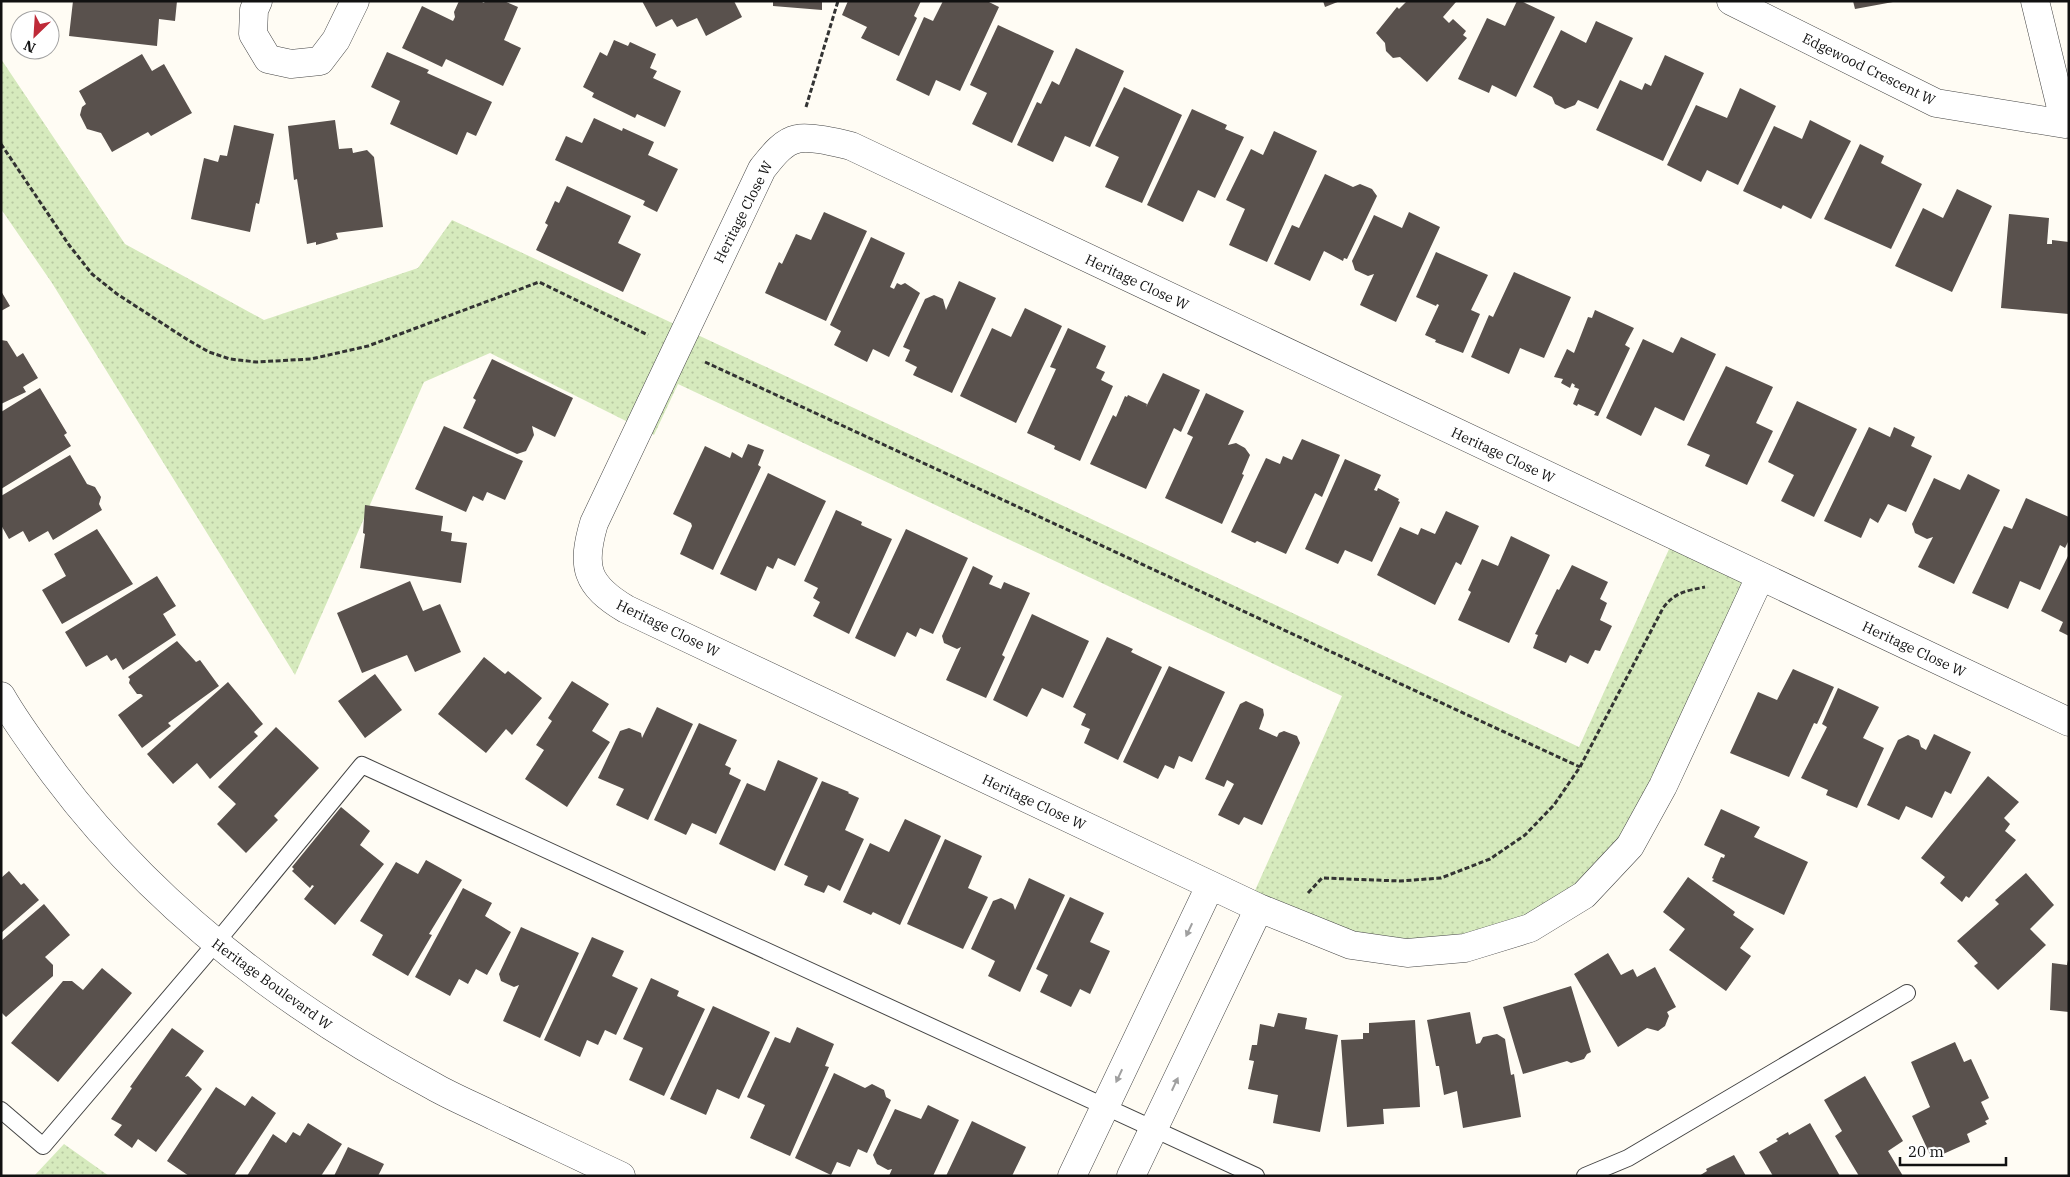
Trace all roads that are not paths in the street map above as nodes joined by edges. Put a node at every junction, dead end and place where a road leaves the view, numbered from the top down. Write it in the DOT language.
graph roads {
  1 [pos="258,1"];
  2 [pos="354,1"];
  3 [pos="1731,1"];
  4 [pos="2035,1"];
  5 [pos="1760,577"];
  6 [pos="1,696"];
  7 [pos="2069,722"];
  8 [pos="1210,886"];
  9 [pos="1258,908"];
  10 [pos="215,944"];
  11 [pos="1906,994"];
  12 [pos="1105,1106"];
  13 [pos="1,1110"];
  14 [pos="1154,1129"];
  15 [pos="621,1176"];
  16 [pos="1072,1176"];
  17 [pos="1131,1176"];
  18 [pos="1256,1176"];
  19 [pos="1585,1176"];
  1 -- 2 [label="street"];
  3 -- 4 [label="street, Edgewood Crescent W"];
  5 -- 7 [label="street, Heritage Close W"];
  5 -- 8 [label="street, Heritage Close W"];
  5 -- 9 [label="street, Heritage Close W"];
  6 -- 10 [label="street, Heritage Boulevard W"];
  8 -- 9 [label="street, Heritage Close W"];
  8 -- 12 [label="street, one-way"];
  14 -- 9 [label="street, one-way"];
  10 -- 12 [label="lane"];
  10 -- 13 [label="lane"];
  10 -- 15 [label="street, Heritage Boulevard W"];
  11 -- 19 [label="lane"];
  12 -- 14 [label="lane"];
  12 -- 16 [label="street"];
  14 -- 17 [label="street"];
  14 -- 18 [label="lane"];
}
